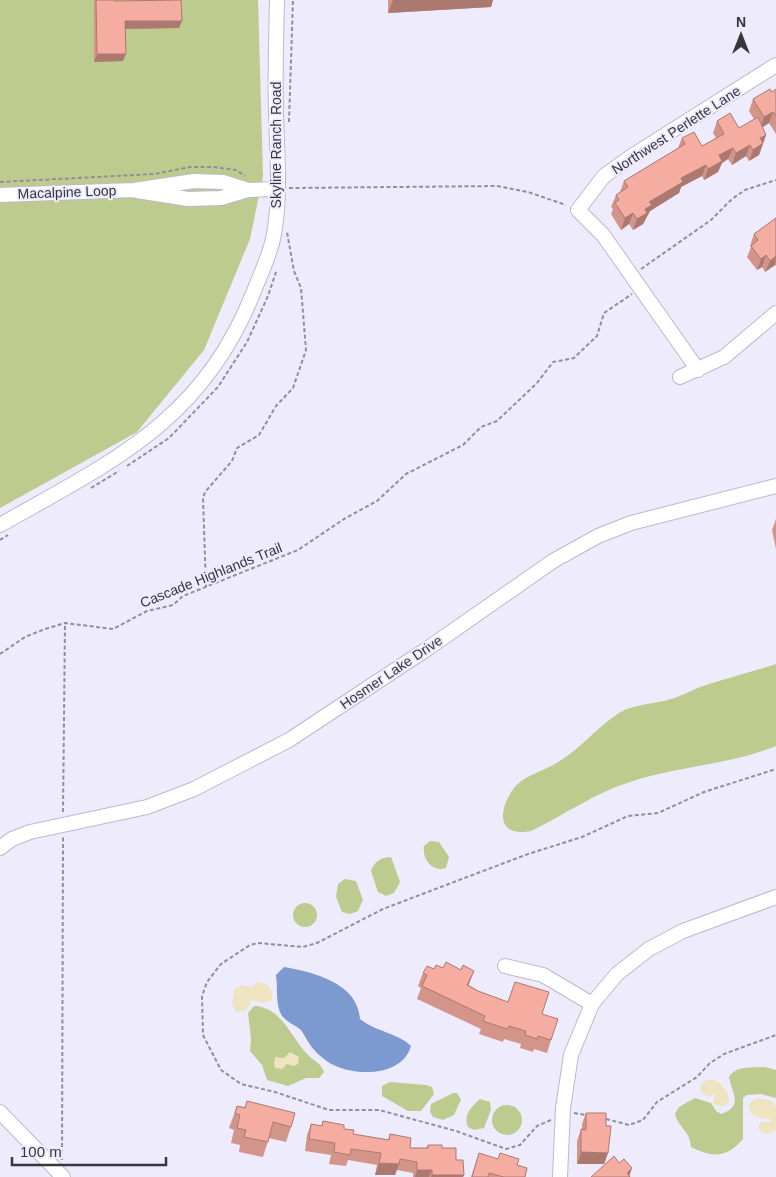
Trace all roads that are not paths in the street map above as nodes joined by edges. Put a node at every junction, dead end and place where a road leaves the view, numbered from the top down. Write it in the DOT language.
graph roads {
  1 [pos="277,0"];
  2 [pos="776,65"];
  3 [pos="278,189"];
  4 [pos="0,195"];
  5 [pos="776,312"];
  6 [pos="698,370"];
  7 [pos="680,377"];
  8 [pos="776,486"];
  9 [pos="0,525"];
  10 [pos="0,848"];
  11 [pos="776,897"];
  12 [pos="505,966"];
  13 [pos="592,1004"];
  14 [pos="0,1112"];
  15 [pos="63,1176"];
  16 [pos="560,1177"];
  1 -- 3 [label="street, Skyline Ranch Road"];
  2 -- 6 [label="street, Northwest Perlette Lane"];
  3 -- 4 [label="street, Macalpine Loop"];
  3 -- 9 [label="street, Skyline Ranch Road"];
  5 -- 6 [label="street"];
  6 -- 7 [label="street"];
  8 -- 10 [label="street, Hosmer Lake Drive"];
  11 -- 13 [label="street"];
  12 -- 13 [label="street"];
  13 -- 16 [label="street"];
  14 -- 15 [label="street"];
}
